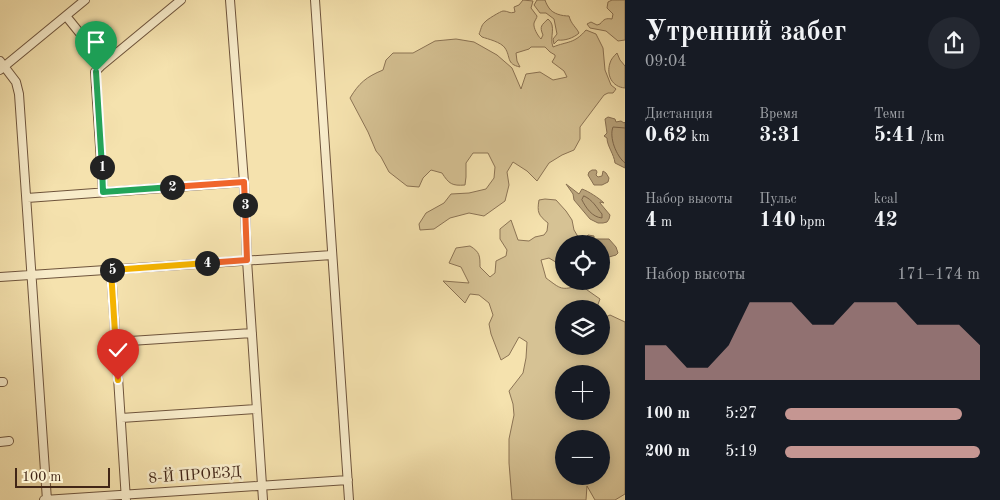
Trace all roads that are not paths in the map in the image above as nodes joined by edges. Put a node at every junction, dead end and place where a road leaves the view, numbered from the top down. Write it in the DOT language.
graph roads {
  1 [pos="85,0"];
  2 [pos="181,0"];
  3 [pos="230,0"];
  4 [pos="314,0"];
  5 [pos="66,16"];
  6 [pos="104,63"];
  7 [pos="2,66"];
  8 [pos="244,182"];
  9 [pos="103,192"];
  10 [pos="27,198"];
  11 [pos="332,255"];
  12 [pos="247,260"];
  13 [pos="111,270"];
  14 [pos="31,275"];
  15 [pos="0,277"];
  16 [pos="252,333"];
  17 [pos="115,342"];
  18 [pos="257,409"];
  19 [pos="121,418"];
  20 [pos="9,441"];
  21 [pos="0,442"];
  22 [pos="348,480"];
  23 [pos="262,486"];
  24 [pos="126,497"];
  25 [pos="46,500"];
  26 [pos="263,500"];
  27 [pos="349,500"];
  1 -- 5 [label="street"];
  2 -- 6 [label="street"];
  3 -- 8 [label="street"];
  4 -- 11 [label="street"];
  5 -- 6 [label="street"];
  5 -- 7 [label="street"];
  6 -- 9 [label="street"];
  7 -- 10 [label="street"];
  8 -- 9 [label="street"];
  8 -- 12 [label="street"];
  9 -- 10 [label="street"];
  10 -- 14 [label="street"];
  11 -- 12 [label="street"];
  11 -- 22 [label="street"];
  12 -- 13 [label="street"];
  12 -- 16 [label="street"];
  13 -- 14 [label="street"];
  13 -- 17 [label="street"];
  14 -- 15 [label="street"];
  14 -- 25 [label="street"];
  16 -- 17 [label="street"];
  16 -- 18 [label="street"];
  17 -- 19 [label="street"];
  18 -- 19 [label="street"];
  18 -- 23 [label="street"];
  19 -- 24 [label="street"];
  20 -- 21 [label="street"];
  22 -- 23 [label="street, 8-Й ПРОЕЗД"];
  22 -- 27 [label="street"];
  23 -- 24 [label="street, 8-Й ПРОЕЗД"];
  23 -- 26 [label="street"];
  24 -- 25 [label="street, 8-Й ПРОЕЗД"];
}
